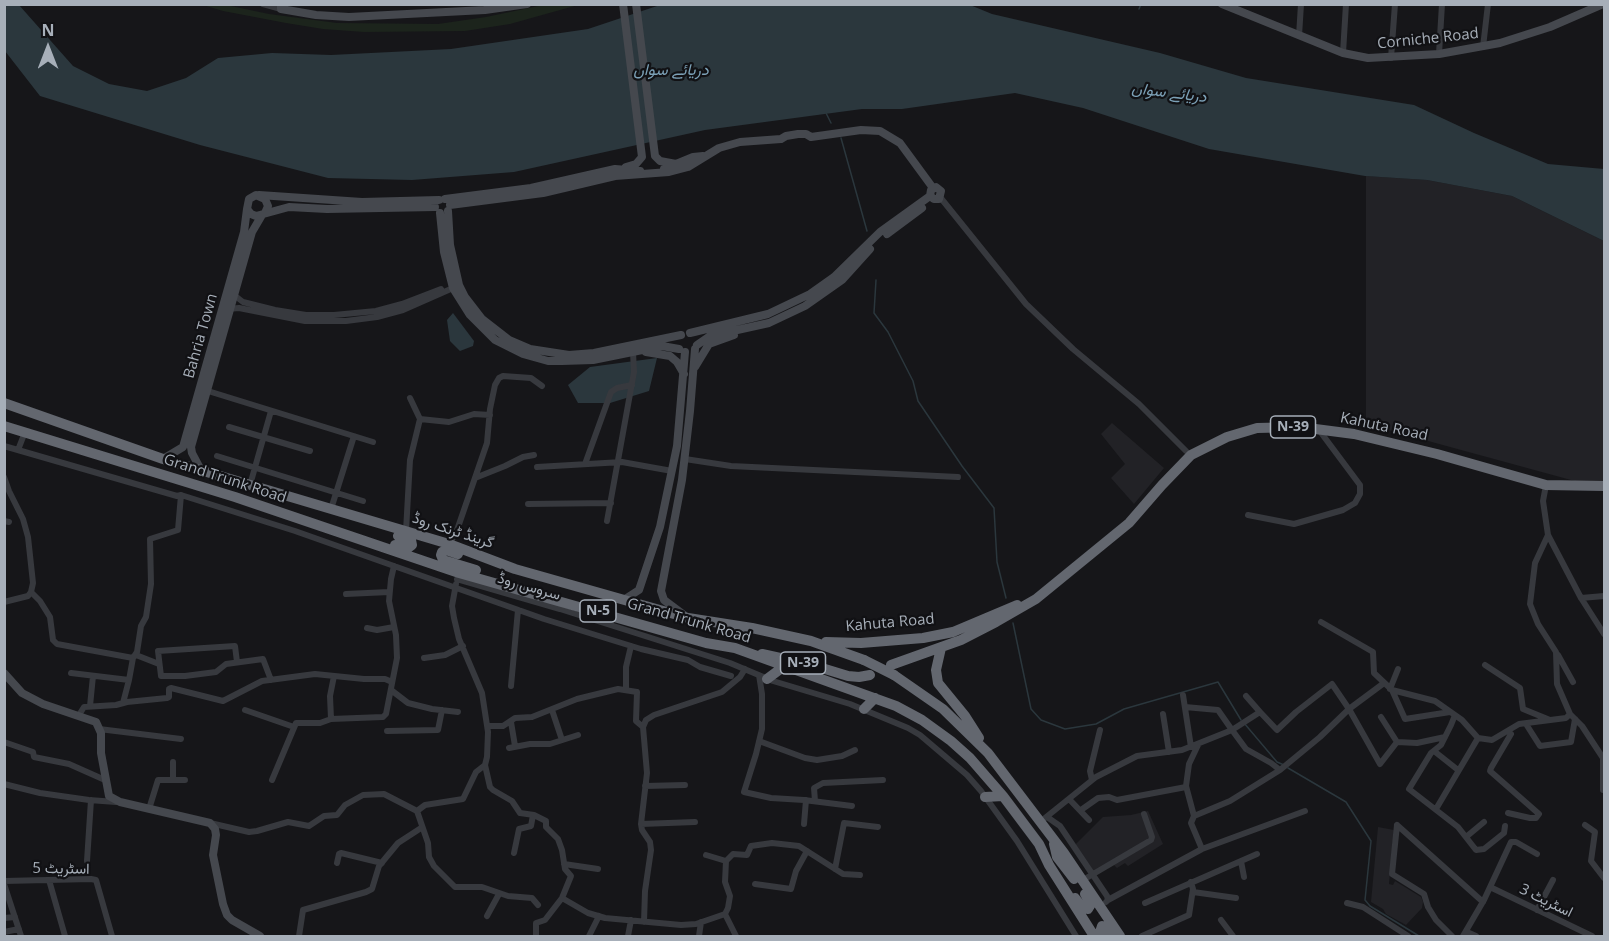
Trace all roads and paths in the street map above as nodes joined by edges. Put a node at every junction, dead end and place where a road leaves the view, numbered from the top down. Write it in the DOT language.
graph roads {
  1 [pos="263,4"];
  2 [pos="498,4"];
  3 [pos="527,4"];
  4 [pos="623,4"];
  5 [pos="636,4"];
  6 [pos="1222,4"];
  7 [pos="1301,4"];
  8 [pos="1346,4"];
  9 [pos="1395,4"];
  10 [pos="1442,4"];
  11 [pos="1488,4"];
  12 [pos="1603,4"];
  13 [pos="284,7"];
  14 [pos="485,10"];
  15 [pos="1299,36"];
  16 [pos="1483,47"];
  17 [pos="1343,53"];
  18 [pos="1439,54"];
  19 [pos="1391,58"];
  20 [pos="703,156"];
  21 [pos="676,164"];
  22 [pos="620,168"];
  23 [pos="259,195"];
  24 [pos="934,195"];
  25 [pos="443,206"];
  26 [pos="247,209"];
  27 [pos="263,214"];
  28 [pos="453,286"];
  29 [pos="234,294"];
  30 [pos="226,309"];
  31 [pos="792,312"];
  32 [pos="686,334"];
  33 [pos="696,347"];
  34 [pos="636,351"];
  35 [pos="682,351"];
  36 [pos="693,370"];
  37 [pos="684,374"];
  38 [pos="632,385"];
  39 [pos="542,386"];
  40 [pos="208,391"];
  41 [pos="410,398"];
  42 [pos="4,403"];
  43 [pos="4,410"];
  44 [pos="271,411"];
  45 [pos="490,415"];
  46 [pos="420,419"];
  47 [pos="61,423"];
  48 [pos="4,424"];
  49 [pos="229,427"];
  50 [pos="1319,429"];
  51 [pos="24,432"];
  52 [pos="354,436"];
  53 [pos="263,437"];
  54 [pos="373,442"];
  55 [pos="4,446"];
  56 [pos="18,450"];
  57 [pos="1186,451"];
  58 [pos="310,452"];
  59 [pos="534,455"];
  60 [pos="217,456"];
  61 [pos="163,459"];
  62 [pos="685,459"];
  63 [pos="618,462"];
  64 [pos="126,464"];
  65 [pos="585,464"];
  66 [pos="537,467"];
  67 [pos="255,468"];
  68 [pos="201,470"];
  69 [pos="672,471"];
  70 [pos="4,477"];
  71 [pos="958,477"];
  72 [pos="475,478"];
  73 [pos="122,479"];
  74 [pos="250,486"];
  75 [pos="1546,486"];
  76 [pos="1605,486"];
  77 [pos="336,493"];
  78 [pos="7,494"];
  79 [pos="181,495"];
  80 [pos="363,501"];
  81 [pos="611,503"];
  82 [pos="528,504"];
  83 [pos="333,510"];
  84 [pos="1248,515"];
  85 [pos="300,518"];
  86 [pos="608,521"];
  87 [pos="325,526"];
  88 [pos="295,531"];
  89 [pos="406,531"];
  90 [pos="1548,535"];
  91 [pos="449,544"];
  92 [pos="394,566"];
  93 [pos="515,568"];
  94 [pos="458,576"];
  95 [pos="455,587"];
  96 [pos="512,587"];
  97 [pos="31,592"];
  98 [pos="389,592"];
  99 [pos="346,594"];
  100 [pos="1605,596"];
  101 [pos="1036,598"];
  102 [pos="1581,598"];
  103 [pos="625,599"];
  104 [pos="4,602"];
  105 [pos="518,610"];
  106 [pos="688,618"];
  107 [pos="1321,622"];
  108 [pos="394,627"];
  109 [pos="367,628"];
  110 [pos="1605,634"];
  111 [pos="811,641"];
  112 [pos="463,646"];
  113 [pos="631,646"];
  114 [pos="735,648"];
  115 [pos="940,648"];
  116 [pos="1556,652"];
  117 [pos="134,656"];
  118 [pos="424,658"];
  119 [pos="763,659"];
  120 [pos="237,662"];
  121 [pos="159,664"];
  122 [pos="1485,665"];
  123 [pos="783,667"];
  124 [pos="745,669"];
  125 [pos="1398,669"];
  126 [pos="892,670"];
  127 [pos="4,673"];
  128 [pos="71,673"];
  129 [pos="870,675"];
  130 [pos="93,676"];
  131 [pos="334,676"];
  132 [pos="731,676"];
  133 [pos="763,677"];
  134 [pos="129,680"];
  135 [pos="271,680"];
  136 [pos="392,682"];
  137 [pos="1573,682"];
  138 [pos="1384,683"];
  139 [pos="511,686"];
  140 [pos="1391,689"];
  141 [pos="390,690"];
  142 [pos="626,690"];
  143 [pos="1183,695"];
  144 [pos="1246,696"];
  145 [pos="875,698"];
  146 [pos="123,703"];
  147 [pos="90,706"];
  148 [pos="1185,707"];
  149 [pos="1349,709"];
  150 [pos="245,710"];
  151 [pos="442,710"];
  152 [pos="552,710"];
  153 [pos="864,710"];
  154 [pos="458,712"];
  155 [pos="1260,712"];
  156 [pos="1452,713"];
  157 [pos="1163,714"];
  158 [pos="79,715"];
  159 [pos="1573,716"];
  160 [pos="1381,717"];
  161 [pos="331,719"];
  162 [pos="1551,720"];
  163 [pos="511,722"];
  164 [pos="1526,724"];
  165 [pos="488,726"];
  166 [pos="294,727"];
  167 [pos="643,727"];
  168 [pos="99,729"];
  169 [pos="1100,730"];
  170 [pos="1232,730"];
  171 [pos="387,731"];
  172 [pos="1510,732"];
  173 [pos="578,735"];
  174 [pos="1445,737"];
  175 [pos="1478,738"];
  176 [pos="181,739"];
  177 [pos="562,740"];
  178 [pos="759,741"];
  179 [pos="4,742"];
  180 [pos="1397,742"];
  181 [pos="1515,742"];
  182 [pos="1194,746"];
  183 [pos="855,750"];
  184 [pos="1434,751"];
  185 [pos="1169,752"];
  186 [pos="988,753"];
  187 [pos="173,762"];
  188 [pos="485,765"];
  189 [pos="1283,768"];
  190 [pos="1458,770"];
  191 [pos="173,779"];
  192 [pos="105,780"];
  193 [pos="185,780"];
  194 [pos="272,780"];
  195 [pos="884,780"];
  196 [pos="1092,780"];
  197 [pos="4,784"];
  198 [pos="645,786"];
  199 [pos="686,786"];
  200 [pos="1186,787"];
  201 [pos="1603,790"];
  202 [pos="1003,796"];
  203 [pos="985,797"];
  204 [pos="1069,799"];
  205 [pos="91,800"];
  206 [pos="806,800"];
  207 [pos="815,801"];
  208 [pos="120,802"];
  209 [pos="852,806"];
  210 [pos="149,809"];
  211 [pos="1436,809"];
  212 [pos="1080,810"];
  213 [pos="417,811"];
  214 [pos="1305,811"];
  215 [pos="1508,813"];
  216 [pos="1144,814"];
  217 [pos="533,815"];
  218 [pos="1194,816"];
  219 [pos="1044,819"];
  220 [pos="1089,820"];
  221 [pos="694,822"];
  222 [pos="1484,822"];
  223 [pos="210,823"];
  224 [pos="641,824"];
  225 [pos="804,824"];
  226 [pos="1585,825"];
  227 [pos="1505,826"];
  228 [pos="878,827"];
  229 [pos="421,828"];
  230 [pos="1052,837"];
  231 [pos="1466,837"];
  232 [pos="1039,844"];
  233 [pos="1202,849"];
  234 [pos="807,851"];
  235 [pos="514,853"];
  236 [pos="1257,854"];
  237 [pos="1537,854"];
  238 [pos="706,855"];
  239 [pos="87,861"];
  240 [pos="726,861"];
  241 [pos="1241,861"];
  242 [pos="337,863"];
  243 [pos="381,863"];
  244 [pos="564,864"];
  245 [pos="597,869"];
  246 [pos="835,869"];
  247 [pos="860,875"];
  248 [pos="1088,877"];
  249 [pos="1244,877"];
  250 [pos="1605,878"];
  251 [pos="49,880"];
  252 [pos="1553,880"];
  253 [pos="4,882"];
  254 [pos="1191,882"];
  255 [pos="755,884"];
  256 [pos="1490,887"];
  257 [pos="1193,892"];
  258 [pos="499,894"];
  259 [pos="562,898"];
  260 [pos="1236,898"];
  261 [pos="1483,902"];
  262 [pos="1104,903"];
  263 [pos="1145,903"];
  264 [pos="1347,903"];
  265 [pos="538,905"];
  266 [pos="1537,910"];
  267 [pos="725,914"];
  268 [pos="487,916"];
  269 [pos="599,916"];
  270 [pos="15,917"];
  271 [pos="4,918"];
  272 [pos="631,920"];
  273 [pos="1221,920"];
  274 [pos="644,921"];
  275 [pos="701,922"];
  276 [pos="19,928"];
  277 [pos="1575,928"];
  278 [pos="4,932"];
  279 [pos="1465,934"];
  280 [pos="21,936"];
  281 [pos="65,936"];
  282 [pos="112,936"];
  283 [pos="260,936"];
  284 [pos="299,936"];
  285 [pos="536,936"];
  286 [pos="589,936"];
  287 [pos="628,936"];
  288 [pos="699,936"];
  289 [pos="736,936"];
  290 [pos="1076,936"];
  291 [pos="1094,936"];
  292 [pos="1102,936"];
  293 [pos="1112,936"];
  294 [pos="1120,936"];
  295 [pos="1142,936"];
  296 [pos="1233,936"];
  297 [pos="1408,936"];
  298 [pos="1452,936"];
  299 [pos="1476,936"];
  300 [pos="1571,936"];
  301 [pos="1592,936"];
  1 -- 13 [label="street"];
  2 -- 14 [label="main road"];
  3 -- 14 [label="main road"];
  4 -- 22 [label="main road"];
  5 -- 21 [label="main road"];
  6 -- 15 [label="main road, Corniche Road"];
  7 -- 15 [label="street"];
  8 -- 17 [label="street"];
  9 -- 19 [label="street"];
  10 -- 18 [label="street"];
  11 -- 16 [label="street"];
  12 -- 16 [label="main road, Corniche Road"];
  13 -- 14 [label="main road"];
  15 -- 17 [label="main road, Corniche Road"];
  16 -- 18 [label="main road, Corniche Road"];
  17 -- 19 [label="main road, Corniche Road"];
  18 -- 19 [label="main road, Corniche Road"];
  20 -- 21 [label="main road"];
  20 -- 24 [label="main road"];
  20 -- 25 [label="main road"];
  21 -- 22 [label="main road"];
  22 -- 25 [label="main road"];
  23 -- 25 [label="main road"];
  23 -- 26 [label="main road"];
  23 -- 27 [label="main road"];
  24 -- 31 [label="main road"];
  24 -- 32 [label="main road"];
  24 -- 57 [label="street"];
  25 -- 27 [label="main road"];
  25 -- 28 [label="main road"];
  25 -- 32 [label="main road"];
  26 -- 27 [label="main road"];
  26 -- 30 [label="main road, Bahria Town"];
  27 -- 29 [label="main road, Bahria Town"];
  28 -- 29 [label="street"];
  28 -- 30 [label="street"];
  28 -- 34 [label="main road"];
  29 -- 30 [label="main road, Bahria Town"];
  30 -- 40 [label="main road, Bahria Town"];
  30 -- 61 [label="main road, Bahria Town"];
  31 -- 33 [label="main road"];
  31 -- 36 [label="main road"];
  32 -- 33 [label="main road"];
  32 -- 35 [label="main road"];
  33 -- 35 [label="main road"];
  33 -- 36 [label="main road"];
  34 -- 35 [label="main road"];
  34 -- 37 [label="main road"];
  34 -- 38 [label="street"];
  35 -- 37 [label="main road"];
  36 -- 62 [label="main road"];
  37 -- 69 [label="main road"];
  38 -- 63 [label="street"];
  38 -- 65 [label="street"];
  39 -- 45 [label="street"];
  40 -- 44 [label="street"];
  40 -- 68 [label="main road, Bahria Town"];
  41 -- 46 [label="street"];
  42 -- 47 [label="highway, گرینڈ ٹرنک روڈ / N-5"];
  43 -- 47 [label="highway"];
  44 -- 52 [label="street"];
  44 -- 53 [label="street"];
  45 -- 46 [label="street"];
  45 -- 72 [label="street"];
  46 -- 89 [label="street"];
  47 -- 61 [label="highway, گرینڈ ٹرنک روڈ / N-5"];
  48 -- 51 [label="highway, Grand Trunk Road / N-5"];
  49 -- 53 [label="street"];
  50 -- 75 [label="highway, Kahuta Road / N-39"];
  50 -- 84 [label="street"];
  50 -- 101 [label="highway, Kahuta Road / N-39"];
  51 -- 56 [label="street"];
  51 -- 64 [label="highway, Grand Trunk Road / N-5"];
  52 -- 54 [label="street"];
  52 -- 77 [label="street"];
  53 -- 58 [label="street"];
  53 -- 67 [label="street"];
  55 -- 56 [label="street"];
  56 -- 73 [label="street"];
  59 -- 72 [label="street"];
  60 -- 67 [label="street"];
  61 -- 68 [label="highway, گرینڈ ٹرنک روڈ / N-5"];
  62 -- 71 [label="street"];
  62 -- 106 [label="main road"];
  63 -- 65 [label="street"];
  63 -- 69 [label="street"];
  63 -- 81 [label="street"];
  64 -- 73 [label="street"];
  64 -- 85 [label="highway, Grand Trunk Road / N-5"];
  65 -- 66 [label="street"];
  67 -- 74 [label="street"];
  67 -- 77 [label="street"];
  68 -- 74 [label="highway, گرینڈ ٹرنک روڈ / N-5"];
  69 -- 103 [label="main road"];
  70 -- 78 [label="street"];
  72 -- 91 [label="street"];
  73 -- 79 [label="street"];
  74 -- 83 [label="highway, گرینڈ ٹرنک روڈ / N-5"];
  75 -- 76 [label="highway, Kahuta Road / N-39"];
  75 -- 90 [label="street"];
  77 -- 80 [label="street"];
  77 -- 83 [label="street"];
  78 -- 97 [label="street"];
  79 -- 88 [label="street"];
  79 -- 117 [label="street"];
  81 -- 82 [label="street"];
  81 -- 86 [label="street"];
  83 -- 87 [label="highway"];
  83 -- 89 [label="highway, گرینڈ ٹرنک روڈ / N-5"];
  85 -- 87 [label="highway, Grand Trunk Road / N-5"];
  85 -- 88 [label="street"];
  87 -- 94 [label="highway, Grand Trunk Road / N-5"];
  88 -- 92 [label="street"];
  89 -- 91 [label="highway, گرینڈ ٹرنک روڈ / N-5"];
  90 -- 102 [label="street"];
  90 -- 116 [label="street"];
  91 -- 93 [label="highway, گرینڈ ٹرنک روڈ / N-5"];
  92 -- 95 [label="street"];
  92 -- 98 [label="street"];
  93 -- 96 [label="highway"];
  93 -- 103 [label="highway, گرینڈ ٹرنک روڈ / N-5"];
  94 -- 95 [label="street"];
  94 -- 96 [label="highway, Grand Trunk Road / N-5"];
  94 -- 124 [label="street, سروس روڈ"];
  95 -- 105 [label="street"];
  95 -- 112 [label="street"];
  96 -- 114 [label="highway, Grand Trunk Road / N-5"];
  97 -- 104 [label="street"];
  97 -- 117 [label="street"];
  98 -- 99 [label="street"];
  98 -- 108 [label="street"];
  100 -- 102 [label="street"];
  101 -- 111 [label="highway, Kahuta Road / N-39"];
  101 -- 115 [label="highway, Kahuta Road / N-39"];
  102 -- 110 [label="street"];
  103 -- 106 [label="highway, گرینڈ ٹرنک روڈ / N-5"];
  105 -- 113 [label="street"];
  105 -- 139 [label="street"];
  106 -- 111 [label="highway, گرینڈ ٹرنک روڈ / N-5"];
  107 -- 138 [label="street"];
  108 -- 109 [label="street"];
  108 -- 136 [label="street"];
  111 -- 126 [label="highway, گرینڈ ٹرنک روڈ / N-5, bridge"];
  112 -- 118 [label="street"];
  112 -- 165 [label="street"];
  113 -- 132 [label="street"];
  113 -- 142 [label="street"];
  114 -- 119 [label="highway, Grand Trunk Road / N-5"];
  114 -- 129 [label="highway, N-39"];
  115 -- 126 [label="highway, Kahuta Road / N-39"];
  115 -- 186 [label="highway, Kahuta Road"];
  116 -- 137 [label="street"];
  116 -- 159 [label="street"];
  117 -- 121 [label="street"];
  117 -- 134 [label="street"];
  119 -- 123 [label="highway, Grand Trunk Road / N-5"];
  119 -- 133 [label="highway"];
  120 -- 121 [label="street"];
  120 -- 121 [label="street"];
  120 -- 135 [label="street"];
  122 -- 162 [label="street"];
  123 -- 133 [label="highway"];
  123 -- 145 [label="highway, Grand Trunk Road / N-5"];
  124 -- 133 [label="street, سروس روڈ"];
  124 -- 167 [label="street"];
  125 -- 140 [label="street"];
  126 -- 186 [label="highway, N-5"];
  127 -- 158 [label="main road"];
  128 -- 130 [label="street"];
  130 -- 134 [label="street"];
  130 -- 147 [label="street"];
  131 -- 135 [label="street"];
  131 -- 136 [label="street"];
  131 -- 161 [label="street"];
  133 -- 153 [label="street, سروس روڈ"];
  133 -- 178 [label="street"];
  134 -- 146 [label="street"];
  135 -- 146 [label="street"];
  136 -- 141 [label="street"];
  138 -- 140 [label="street"];
  138 -- 149 [label="street"];
  140 -- 156 [label="street"];
  140 -- 156 [label="street"];
  141 -- 151 [label="street"];
  141 -- 161 [label="street"];
  142 -- 152 [label="street"];
  142 -- 167 [label="street"];
  143 -- 148 [label="street"];
  144 -- 155 [label="street"];
  145 -- 153 [label="highway"];
  145 -- 202 [label="highway, Grand Trunk Road / N-5"];
  146 -- 147 [label="street"];
  147 -- 158 [label="street"];
  148 -- 170 [label="street"];
  148 -- 182 [label="street"];
  149 -- 155 [label="street"];
  149 -- 180 [label="street"];
  149 -- 189 [label="street"];
  150 -- 166 [label="street"];
  151 -- 154 [label="street"];
  151 -- 171 [label="street"];
  152 -- 163 [label="street"];
  152 -- 177 [label="street"];
  153 -- 203 [label="street, سروس روڈ"];
  155 -- 170 [label="street"];
  156 -- 174 [label="street"];
  156 -- 175 [label="street"];
  157 -- 185 [label="street"];
  158 -- 168 [label="main road"];
  159 -- 162 [label="street"];
  159 -- 164 [label="street"];
  159 -- 201 [label="street"];
  160 -- 180 [label="street"];
  161 -- 166 [label="street"];
  162 -- 164 [label="street"];
  163 -- 165 [label="street"];
  163 -- 177 [label="street"];
  164 -- 172 [label="street"];
  165 -- 188 [label="street"];
  166 -- 194 [label="street"];
  167 -- 198 [label="street"];
  168 -- 176 [label="street"];
  168 -- 192 [label="main road"];
  169 -- 196 [label="street"];
  170 -- 182 [label="street"];
  170 -- 189 [label="street"];
  172 -- 175 [label="street"];
  172 -- 181 [label="street"];
  172 -- 215 [label="street"];
  173 -- 177 [label="street"];
  174 -- 180 [label="street"];
  174 -- 184 [label="street"];
  175 -- 190 [label="street"];
  178 -- 183 [label="street"];
  178 -- 206 [label="street"];
  179 -- 192 [label="street"];
  182 -- 185 [label="street"];
  182 -- 200 [label="street"];
  184 -- 190 [label="street"];
  184 -- 211 [label="street"];
  185 -- 196 [label="street"];
  186 -- 219 [label="highway, N-5"];
  187 -- 191 [label="street"];
  188 -- 213 [label="street"];
  188 -- 217 [label="street"];
  189 -- 218 [label="street"];
  190 -- 211 [label="street"];
  191 -- 193 [label="street"];
  191 -- 210 [label="street"];
  192 -- 208 [label="main road"];
  195 -- 207 [label="street"];
  196 -- 204 [label="street"];
  197 -- 205 [label="street"];
  198 -- 199 [label="street"];
  198 -- 224 [label="street"];
  200 -- 212 [label="street"];
  200 -- 218 [label="street"];
  202 -- 203 [label="highway"];
  202 -- 232 [label="highway, Grand Trunk Road / N-5"];
  203 -- 290 [label="street, سروس روڈ"];
  204 -- 212 [label="street"];
  204 -- 219 [label="street"];
  205 -- 208 [label="street"];
  205 -- 239 [label="street"];
  206 -- 207 [label="street"];
  206 -- 225 [label="street"];
  207 -- 209 [label="street"];
  208 -- 210 [label="main road"];
  210 -- 223 [label="main road"];
  211 -- 231 [label="street"];
  212 -- 220 [label="street"];
  213 -- 223 [label="street"];
  213 -- 229 [label="street"];
  214 -- 233 [label="street"];
  216 -- 248 [label="street"];
  217 -- 235 [label="street"];
  217 -- 244 [label="street"];
  218 -- 233 [label="street"];
  219 -- 230 [label="highway, N-5"];
  219 -- 248 [label="street"];
  221 -- 224 [label="street"];
  222 -- 231 [label="street"];
  223 -- 283 [label="main road"];
  224 -- 274 [label="street"];
  226 -- 250 [label="street"];
  227 -- 231 [label="street"];
  228 -- 246 [label="street"];
  229 -- 243 [label="street"];
  229 -- 258 [label="street"];
  230 -- 232 [label="highway"];
  230 -- 248 [label="highway, N-5"];
  232 -- 291 [label="highway, Grand Trunk Road / N-5"];
  233 -- 262 [label="street"];
  234 -- 240 [label="street"];
  234 -- 246 [label="street"];
  234 -- 255 [label="street"];
  236 -- 241 [label="street"];
  237 -- 256 [label="street"];
  238 -- 240 [label="street"];
  240 -- 267 [label="street"];
  241 -- 249 [label="street"];
  241 -- 254 [label="street"];
  242 -- 243 [label="street"];
  243 -- 284 [label="street"];
  244 -- 245 [label="street"];
  244 -- 259 [label="street"];
  246 -- 247 [label="street"];
  248 -- 262 [label="highway, N-5"];
  251 -- 253 [label="street, اسٹریٹ 5"];
  251 -- 281 [label="street"];
  251 -- 282 [label="street, اسٹریٹ 5"];
  252 -- 266 [label="street"];
  253 -- 270 [label="street"];
  254 -- 257 [label="street"];
  254 -- 263 [label="street"];
  256 -- 261 [label="street"];
  256 -- 266 [label="street, اسٹریٹ 3"];
  257 -- 260 [label="street"];
  257 -- 295 [label="street"];
  258 -- 265 [label="street"];
  258 -- 268 [label="street"];
  259 -- 269 [label="street"];
  259 -- 285 [label="street"];
  261 -- 279 [label="street"];
  261 -- 298 [label="street"];
  262 -- 294 [label="highway, N-5"];
  264 -- 297 [label="street"];
  266 -- 277 [label="street, اسٹریٹ 3"];
  267 -- 275 [label="street"];
  267 -- 289 [label="street"];
  269 -- 272 [label="street"];
  269 -- 286 [label="street"];
  270 -- 271 [label="street"];
  270 -- 276 [label="street"];
  272 -- 274 [label="street"];
  272 -- 287 [label="street"];
  273 -- 296 [label="street"];
  274 -- 275 [label="street"];
  275 -- 288 [label="street"];
  276 -- 278 [label="street"];
  276 -- 280 [label="street"];
  277 -- 300 [label="street"];
  277 -- 301 [label="street, اسٹریٹ 3"];
  279 -- 299 [label="street"];
  292 -- 293 [label="highway"];
}
